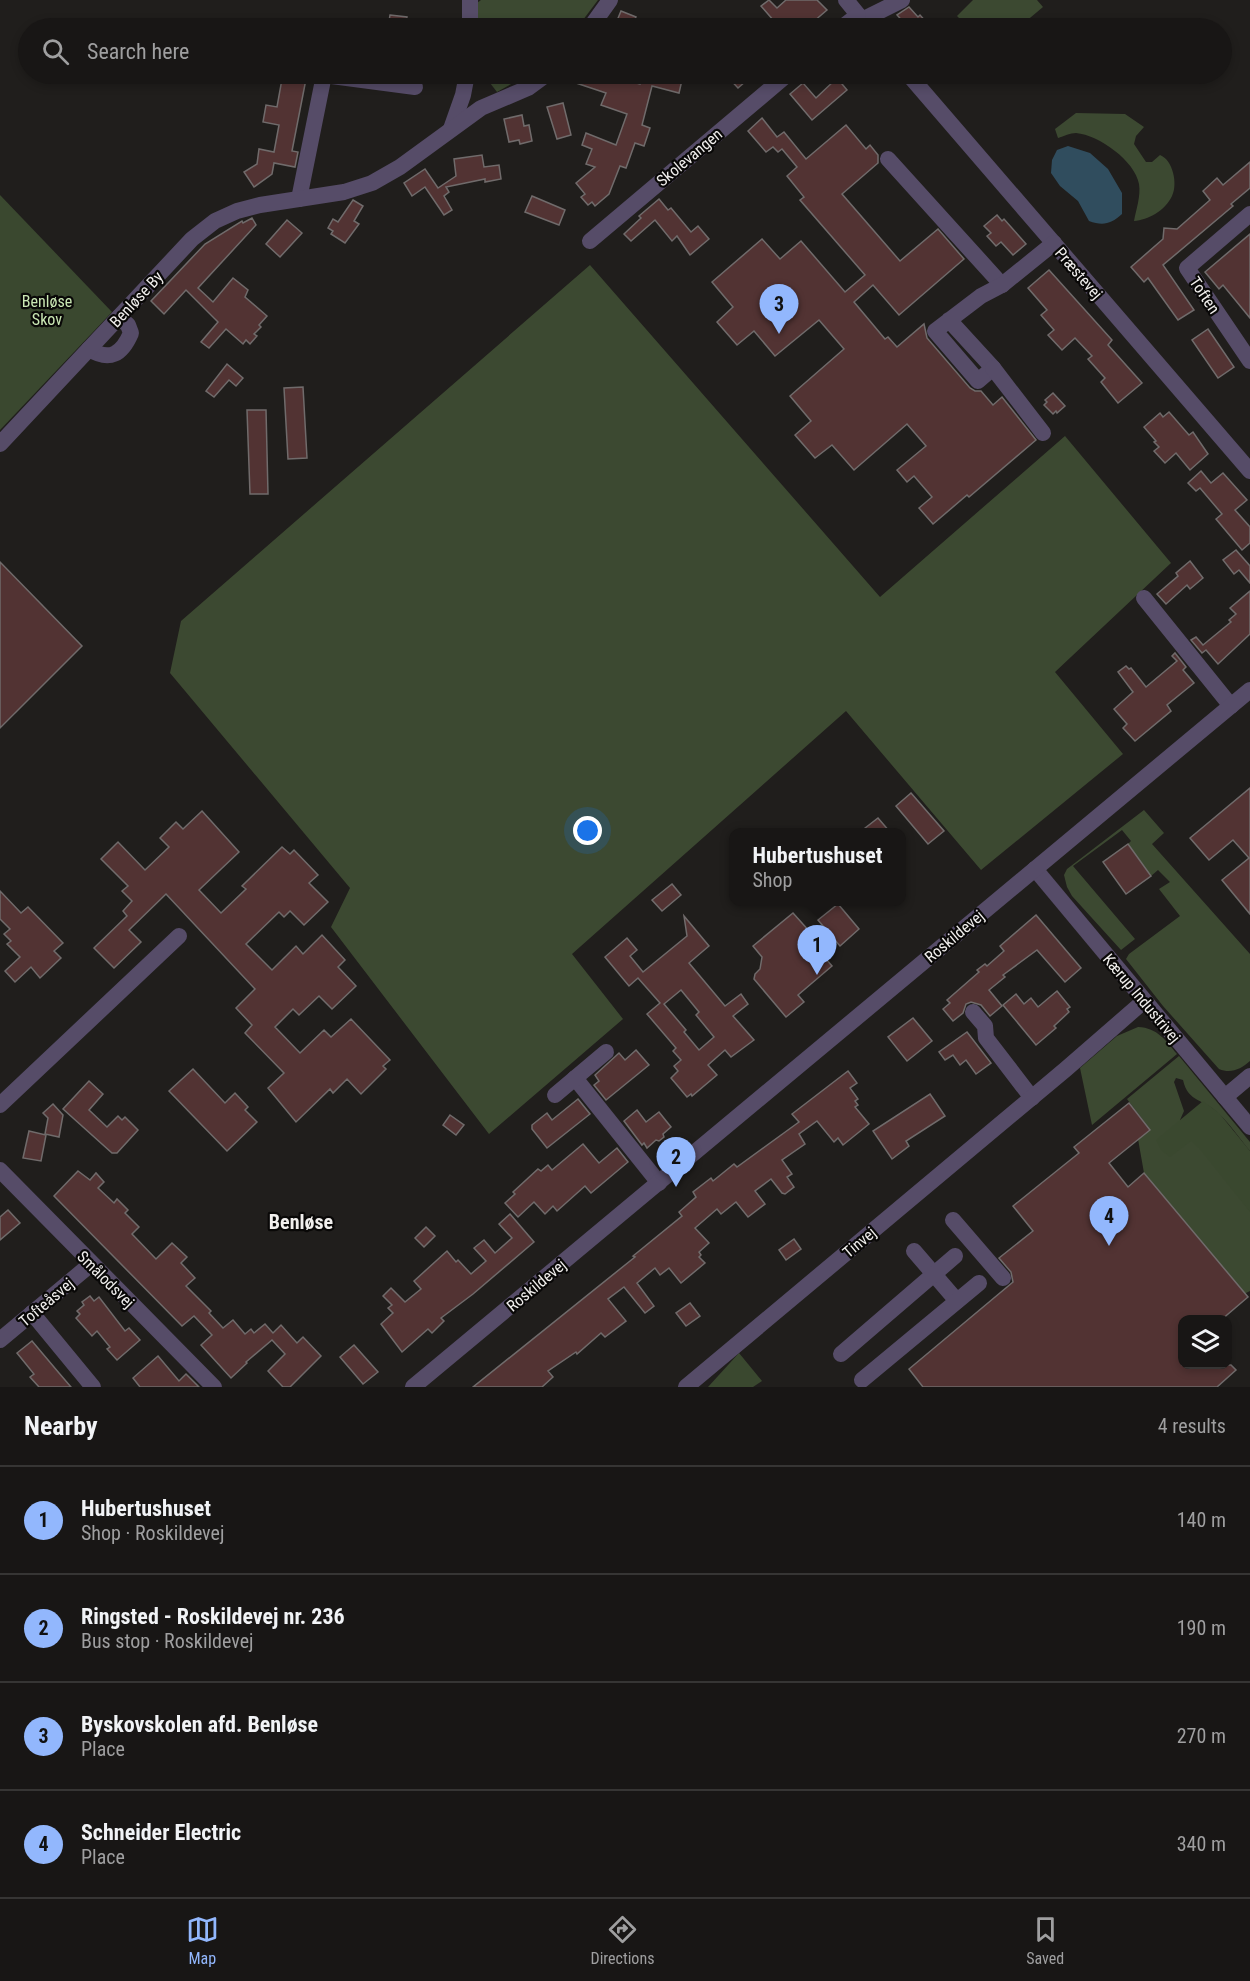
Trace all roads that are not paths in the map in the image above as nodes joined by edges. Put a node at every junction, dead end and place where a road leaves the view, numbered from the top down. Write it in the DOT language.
graph roads {
  1 [pos="470,0"];
  2 [pos="610,0"];
  3 [pos="846,0"];
  4 [pos="902,0"];
  5 [pos="470,18"];
  6 [pos="597,18"];
  7 [pos="861,18"];
  8 [pos="869,18"];
  9 [pos="322,84"];
  10 [pos="392,84"];
  11 [pos="465,84"];
  12 [pos="533,84"];
  13 [pos="776,84"];
  14 [pos="917,84"];
  15 [pos="415,87"];
  16 [pos="463,95"];
  17 [pos="481,108"];
  18 [pos="451,129"];
  19 [pos="888,159"];
  20 [pos="299,199"];
  21 [pos="1250,214"];
  22 [pos="590,242"];
  23 [pos="1054,243"];
  24 [pos="1002,285"];
  25 [pos="119,317"];
  26 [pos="89,349"];
  27 [pos="1250,361"];
  28 [pos="1043,433"];
  29 [pos="0,444"];
  30 [pos="1250,471"];
  31 [pos="1144,598"];
  32 [pos="1250,690"];
  33 [pos="1231,706"];
  34 [pos="1035,869"];
  35 [pos="179,936"];
  36 [pos="1144,1001"];
  37 [pos="973,1012"];
  38 [pos="606,1052"];
  39 [pos="1250,1076"];
  40 [pos="574,1078"];
  41 [pos="555,1095"];
  42 [pos="1225,1097"];
  43 [pos="1032,1098"];
  44 [pos="0,1105"];
  45 [pos="1250,1127"];
  46 [pos="0,1170"];
  47 [pos="659,1183"];
  48 [pos="953,1220"];
  49 [pos="914,1251"];
  50 [pos="955,1257"];
  51 [pos="91,1264"];
  52 [pos="933,1274"];
  53 [pos="1003,1278"];
  54 [pos="979,1282"];
  55 [pos="957,1301"];
  56 [pos="32,1314"];
  57 [pos="0,1340"];
  58 [pos="841,1354"];
  59 [pos="862,1380"];
  60 [pos="93,1387"];
  61 [pos="214,1387"];
  62 [pos="414,1387"];
  63 [pos="686,1387"];
  1 -- 5 [label="street"];
  2 -- 6 [label="street"];
  3 -- 7 [label="street"];
  4 -- 8 [label="street"];
  9 -- 20 [label="street"];
  10 -- 15 [label="street"];
  11 -- 16 [label="street"];
  12 -- 17 [label="street, Benløse By"];
  13 -- 22 [label="street, Skolevangen"];
  14 -- 23 [label="street, Præstevej"];
  16 -- 17 [label="street"];
  16 -- 18 [label="street"];
  17 -- 18 [label="street, Benløse By"];
  18 -- 20 [label="street, Benløse By"];
  19 -- 24 [label="street"];
  20 -- 25 [label="street, Benløse By"];
  21 -- 27 [label="street, Toften"];
  23 -- 24 [label="street"];
  23 -- 30 [label="street, Præstevej"];
  24 -- 28 [label="street"];
  25 -- 26 [label="street, Benløse By"];
  25 -- 26 [label="street"];
  26 -- 29 [label="street, Benløse By"];
  31 -- 33 [label="street"];
  32 -- 33 [label="street, Roskildevej"];
  33 -- 34 [label="street, Roskildevej"];
  34 -- 36 [label="street, Kærup Industrivej"];
  34 -- 47 [label="street, Roskildevej"];
  35 -- 44 [label="street"];
  36 -- 42 [label="street, Kærup Industrivej"];
  36 -- 43 [label="street, Tinvej"];
  37 -- 43 [label="street"];
  38 -- 40 [label="street"];
  39 -- 42 [label="street"];
  40 -- 41 [label="street"];
  40 -- 47 [label="street"];
  42 -- 45 [label="street, Kærup Industrivej"];
  43 -- 63 [label="street, Tinvej"];
  46 -- 51 [label="street, Smålodsvej"];
  47 -- 62 [label="street, Roskildevej"];
  48 -- 53 [label="street"];
  49 -- 52 [label="street"];
  50 -- 52 [label="street"];
  51 -- 56 [label="street, Tofteåsvej"];
  51 -- 61 [label="street, Smålodsvej"];
  52 -- 55 [label="street"];
  52 -- 58 [label="street"];
  54 -- 55 [label="street"];
  55 -- 59 [label="street"];
  56 -- 57 [label="street, Tofteåsvej"];
  56 -- 60 [label="street"];
}
